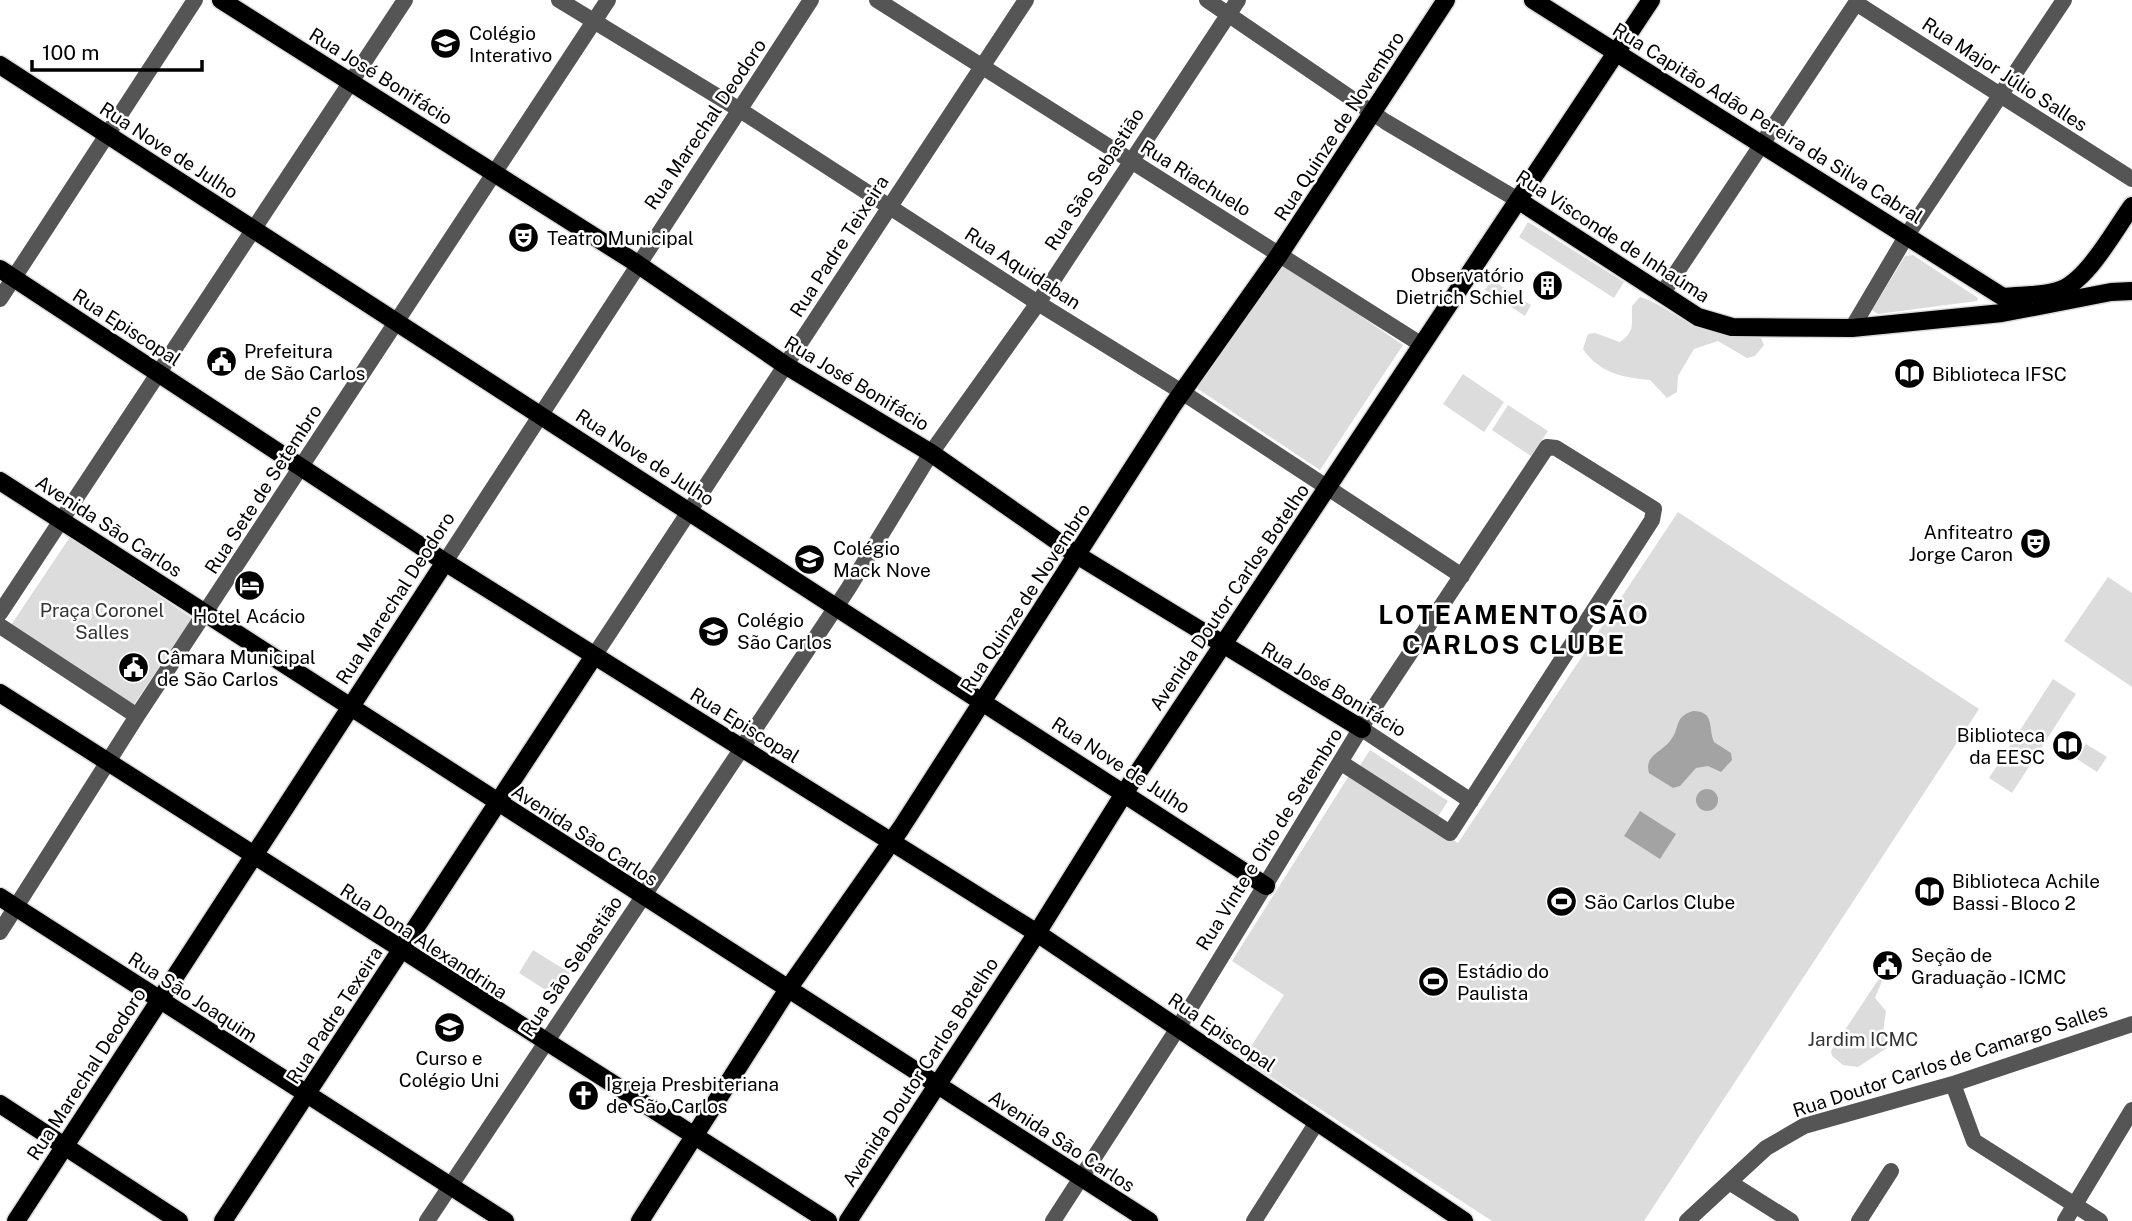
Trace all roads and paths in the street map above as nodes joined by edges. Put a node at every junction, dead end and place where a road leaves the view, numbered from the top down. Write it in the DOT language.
graph roads {
  1 [pos="195,0"];
  2 [pos="221,0"];
  3 [pos="405,0"];
  4 [pos="559,0"];
  5 [pos="608,0"];
  6 [pos="811,0"];
  7 [pos="877,0"];
  8 [pos="1026,0"];
  9 [pos="1206,0"];
  10 [pos="1238,0"];
  11 [pos="1446,0"];
  12 [pos="1533,0"];
  13 [pos="1651,0"];
  14 [pos="2064,0"];
  15 [pos="1857,2"];
  16 [pos="1228,14"];
  17 [pos="594,22"];
  18 [pos="1617,51"];
  19 [pos="0,65"];
  20 [pos="982,65"];
  21 [pos="351,82"];
  22 [pos="2001,96"];
  23 [pos="740,110"];
  24 [pos="1373,113"];
  25 [pos="107,135"];
  26 [pos="1761,143"];
  27 [pos="1130,162"];
  28 [pos="495,173"];
  29 [pos="2132,179"];
  30 [pos="1518,200"];
  31 [pos="890,206"];
  32 [pos="2132,206"];
  33 [pos="252,229"];
  34 [pos="1907,235"];
  35 [pos="1279,255"];
  36 [pos="2096,256"];
  37 [pos="637,263"];
  38 [pos="7,274"];
  39 [pos="2132,291"];
  40 [pos="2111,292"];
  41 [pos="1662,294"];
  42 [pos="0,299"];
  43 [pos="1038,303"];
  44 [pos="2003,305"];
  45 [pos="397,322"];
  46 [pos="1852,328"];
  47 [pos="1422,345"];
  48 [pos="785,365"];
  49 [pos="157,371"];
  50 [pos="1182,391"];
  51 [pos="540,413"];
  52 [pos="931,453"];
  53 [pos="302,467"];
  54 [pos="0,481"];
  55 [pos="1329,486"];
  56 [pos="689,511"];
  57 [pos="61,519"];
  58 [pos="1077,555"];
  59 [pos="445,562"];
  60 [pos="1462,576"];
  61 [pos="836,607"];
  62 [pos="0,613"];
  63 [pos="207,613"];
  64 [pos="0,626"];
  65 [pos="1222,646"];
  66 [pos="594,656"];
  67 [pos="0,693"];
  68 [pos="984,700"];
  69 [pos="350,706"];
  70 [pos="138,716"];
  71 [pos="1362,729"];
  72 [pos="742,749"];
  73 [pos="108,762"];
  74 [pos="1340,762"];
  75 [pos="1125,792"];
  76 [pos="1471,801"];
  77 [pos="495,802"];
  78 [pos="892,841"];
  79 [pos="252,856"];
  80 [pos="1266,886"];
  81 [pos="0,897"];
  82 [pos="643,897"];
  83 [pos="16,907"];
  84 [pos="0,932"];
  85 [pos="1037,933"];
  86 [pos="401,950"];
  87 [pos="788,989"];
  88 [pos="158,1001"];
  89 [pos="2132,1024"];
  90 [pos="1178,1028"];
  91 [pos="545,1042"];
  92 [pos="936,1084"];
  93 [pos="1953,1084"];
  94 [pos="307,1094"];
  95 [pos="0,1104"];
  96 [pos="2132,1110"];
  97 [pos="1317,1122"];
  98 [pos="696,1135"];
  99 [pos="64,1147"];
  100 [pos="1891,1171"];
  101 [pos="1080,1178"];
  102 [pos="1729,1182"];
  103 [pos="450,1186"];
  104 [pos="2075,1205"];
  105 [pos="1459,1220"];
  106 [pos="16,1221"];
  107 [pos="180,1221"];
  108 [pos="223,1221"];
  109 [pos="427,1221"];
  110 [pos="505,1221"];
  111 [pos="640,1221"];
  112 [pos="828,1221"];
  113 [pos="848,1221"];
  114 [pos="1054,1221"];
  115 [pos="1149,1221"];
  116 [pos="1254,1221"];
  117 [pos="1687,1221"];
  118 [pos="1791,1221"];
  119 [pos="1859,1221"];
  120 [pos="2065,1221"];
  121 [pos="2100,1221"];
  1 -- 25 [label="street"];
  2 -- 21 [label="main road, Rua José Bonifácio"];
  3 -- 21 [label="street"];
  4 -- 17 [label="street, Rua Aquidaban"];
  5 -- 17 [label="street, Rua Sete de Setembro"];
  6 -- 23 [label="street, Rua Marechal Deodoro"];
  7 -- 20 [label="street, Rua Riachuelo"];
  8 -- 20 [label="street, Rua Padre Teixeira"];
  9 -- 16 [label="street, Rua Visconde de Inhaúma"];
  10 -- 16 [label="street, Rua São Sebastião"];
  11 -- 24 [label="main road, Rua Quinze de Novembro"];
  12 -- 18 [label="main road, Rua Capitão Adão Pereira da Silva Cabral"];
  13 -- 18 [label="main road, Avenida Doutor Carlos Botelho"];
  14 -- 22 [label="street"];
  15 -- 22 [label="street, Rua Major Júlio Salles"];
  15 -- 26 [label="street"];
  16 -- 24 [label="street, Rua Visconde de Inhaúma"];
  16 -- 27 [label="street, Rua São Sebastião"];
  17 -- 23 [label="street, Rua Aquidaban"];
  17 -- 28 [label="street, Rua Sete de Setembro"];
  18 -- 26 [label="main road, Rua Capitão Adão Pereira da Silva Cabral"];
  18 -- 30 [label="main road, Avenida Doutor Carlos Botelho"];
  19 -- 25 [label="main road, Rua Nove de Julho"];
  20 -- 27 [label="street, Rua Riachuelo"];
  20 -- 31 [label="street, Rua Padre Teixeira"];
  21 -- 28 [label="main road, Rua José Bonifácio"];
  21 -- 33 [label="street"];
  22 -- 29 [label="street, Rua Major Júlio Salles"];
  22 -- 34 [label="street"];
  23 -- 31 [label="street, Rua Aquidaban"];
  23 -- 37 [label="street, Rua Marechal Deodoro"];
  24 -- 30 [label="street, Rua Visconde de Inhaúma"];
  24 -- 35 [label="main road, Rua Quinze de Novembro"];
  25 -- 33 [label="main road, Rua Nove de Julho"];
  25 -- 38 [label="street"];
  26 -- 34 [label="main road, Rua Capitão Adão Pereira da Silva Cabral"];
  26 -- 41 [label="street"];
  27 -- 35 [label="street, Rua Riachuelo"];
  27 -- 43 [label="street, Rua São Sebastião"];
  28 -- 37 [label="main road, Rua José Bonifácio"];
  28 -- 45 [label="street, Rua Sete de Setembro"];
  30 -- 41 [label="main road, Rua Visconde de Inhaúma"];
  30 -- 47 [label="main road, Avenida Doutor Carlos Botelho"];
  31 -- 43 [label="street, Rua Aquidaban"];
  31 -- 48 [label="street, Rua Padre Teixeira"];
  32 -- 36 [label="main road"];
  33 -- 45 [label="main road, Rua Nove de Julho"];
  33 -- 49 [label="street"];
  34 -- 44 [label="main road, Rua Capitão Adão Pereira da Silva Cabral"];
  34 -- 46 [label="street"];
  35 -- 47 [label="street, Rua Riachuelo"];
  35 -- 50 [label="main road, Rua Quinze de Novembro"];
  36 -- 40 [label="main road"];
  36 -- 44 [label="main road"];
  37 -- 48 [label="main road, Rua José Bonifácio"];
  37 -- 51 [label="street, Rua Marechal Deodoro"];
  38 -- 42 [label="street"];
  38 -- 49 [label="main road, Rua Episcopal"];
  39 -- 40 [label="main road, Rua Visconde de Inhaúma"];
  40 -- 44 [label="main road, Rua Visconde de Inhaúma"];
  41 -- 46 [label="main road, Rua Visconde de Inhaúma"];
  43 -- 50 [label="street, Rua Aquidaban"];
  43 -- 52 [label="street, Rua São Sebastião"];
  44 -- 46 [label="main road, Rua Visconde de Inhaúma"];
  45 -- 51 [label="main road, Rua Nove de Julho"];
  45 -- 53 [label="street, Rua Sete de Setembro"];
  47 -- 55 [label="main road, Avenida Doutor Carlos Botelho"];
  48 -- 52 [label="main road, Rua José Bonifácio"];
  48 -- 56 [label="street, Rua Padre Teixeira"];
  49 -- 53 [label="main road, Rua Episcopal"];
  49 -- 57 [label="street"];
  50 -- 55 [label="street, Rua Aquidaban"];
  50 -- 58 [label="main road, Rua Quinze de Novembro"];
  51 -- 56 [label="main road, Rua Nove de Julho"];
  51 -- 59 [label="street, Rua Marechal Deodoro"];
  52 -- 58 [label="main road, Rua José Bonifácio"];
  52 -- 61 [label="street, Rua São Sebastião"];
  53 -- 59 [label="main road, Rua Episcopal"];
  53 -- 63 [label="street, Rua Sete de Setembro"];
  54 -- 57 [label="main road, Avenida São Carlos"];
  55 -- 60 [label="street, Rua Aquidaban"];
  55 -- 65 [label="main road, Avenida Doutor Carlos Botelho"];
  56 -- 61 [label="main road, Rua Nove de Julho"];
  56 -- 66 [label="street, Rua Padre Teixeira"];
  57 -- 62 [label="street"];
  57 -- 63 [label="main road, Avenida São Carlos"];
  58 -- 65 [label="main road, Rua José Bonifácio"];
  58 -- 68 [label="main road, Rua Quinze de Novembro"];
  59 -- 66 [label="main road, Rua Episcopal"];
  59 -- 69 [label="main road, Rua Marechal Deodoro"];
  60 -- 71 [label="street, Rua Vinte e Oito de Setembro"];
  60 -- 76 [label="street, Rua Vinte e Oito de Setembro"];
  61 -- 68 [label="main road, Rua Nove de Julho"];
  61 -- 72 [label="street, Rua São Sebastião"];
  63 -- 69 [label="main road, Avenida São Carlos"];
  63 -- 70 [label="street, Rua Sete de Setembro"];
  64 -- 70 [label="street"];
  65 -- 71 [label="main road, Rua José Bonifácio"];
  65 -- 75 [label="main road, Avenida Doutor Carlos Botelho"];
  66 -- 72 [label="main road, Rua Episcopal"];
  66 -- 77 [label="main road, Rua Padre Texeira"];
  67 -- 73 [label="main road, Rua Dona Alexandrina"];
  68 -- 75 [label="main road, Rua Nove de Julho"];
  68 -- 78 [label="main road, Rua Quinze de Novembro"];
  69 -- 77 [label="main road, Avenida São Carlos"];
  69 -- 79 [label="main road, Rua Marechal Deodoro"];
  70 -- 73 [label="street, Rua Sete de Setembro"];
  71 -- 74 [label="street, Rua Vinte e Oito de Setembro"];
  71 -- 76 [label="street, Rua José Bonifácio"];
  72 -- 78 [label="main road, Rua Episcopal"];
  72 -- 82 [label="street, Rua São Sebastião"];
  73 -- 79 [label="main road, Rua Dona Alexandrina"];
  73 -- 83 [label="street, Rua Sete de Setembro"];
  74 -- 76 [label="street"];
  74 -- 80 [label="street, Rua Vinte e Oito de Setembro"];
  75 -- 80 [label="main road, Rua Nove de Julho"];
  75 -- 85 [label="main road, Avenida Doutor Carlos Botelho"];
  77 -- 82 [label="main road, Avenida São Carlos"];
  77 -- 86 [label="main road, Rua Padre Texeira"];
  78 -- 85 [label="main road, Rua Episcopal"];
  78 -- 87 [label="main road, Rua Quinze de Novembro"];
  79 -- 86 [label="main road, Rua Dona Alexandrina"];
  79 -- 88 [label="main road, Rua Marechal Deodoro"];
  80 -- 90 [label="street, Rua Vinte e Oito de Setembro"];
  81 -- 83 [label="main road, Rua São Joaquim"];
  82 -- 87 [label="main road, Avenida São Carlos"];
  82 -- 91 [label="street, Rua São Sebastião"];
  83 -- 84 [label="street, Rua Sete de Setembro"];
  83 -- 88 [label="main road, Rua São Joaquim"];
  85 -- 90 [label="main road, Rua Episcopal"];
  85 -- 92 [label="main road, Avenida Doutor Carlos Botelho"];
  86 -- 91 [label="main road, Rua Dona Alexandrina"];
  86 -- 94 [label="main road, Rua Padre Texeira"];
  87 -- 92 [label="main road, Avenida São Carlos"];
  87 -- 98 [label="main road, Rua Quinze de Novembro"];
  88 -- 94 [label="main road, Rua São Joaquim"];
  88 -- 99 [label="main road, Rua Marechal Deodoro"];
  89 -- 93 [label="street, Rua Doutor Carlos de Camargo Salles"];
  90 -- 97 [label="main road, Rua Episcopal"];
  90 -- 101 [label="street, Rua Vinte e Oito de Setembro"];
  91 -- 98 [label="main road, Rua Dona Alexandrina"];
  91 -- 103 [label="street, Rua São Sebastião"];
  92 -- 101 [label="main road, Avenida São Carlos"];
  92 -- 113 [label="main road, Avenida Doutor Carlos Botelho"];
  93 -- 102 [label="street, Rua Doutor Carlos de Camargo Salles"];
  93 -- 104 [label="street"];
  94 -- 103 [label="main road, Rua São Joaquim"];
  94 -- 108 [label="main road, Rua Padre Texeira"];
  95 -- 99 [label="main road"];
  96 -- 104 [label="street"];
  97 -- 105 [label="main road, Rua Episcopal"];
  97 -- 116 [label="street"];
  98 -- 111 [label="main road, Rua Quinze de Novembro"];
  98 -- 112 [label="main road, Rua Dona Alexandrina"];
  99 -- 106 [label="main road, Rua Marechal Deodoro"];
  99 -- 107 [label="main road"];
  100 -- 119 [label="street"];
  101 -- 114 [label="street, Rua Vinte e Oito de Setembro"];
  101 -- 115 [label="main road, Avenida São Carlos"];
  102 -- 117 [label="street, Rua Doutor Carlos de Camargo Salles"];
  102 -- 118 [label="street"];
  103 -- 109 [label="street, Rua São Sebastião"];
  103 -- 110 [label="main road, Rua São Joaquim"];
  104 -- 120 [label="street"];
  104 -- 121 [label="street"];
}
